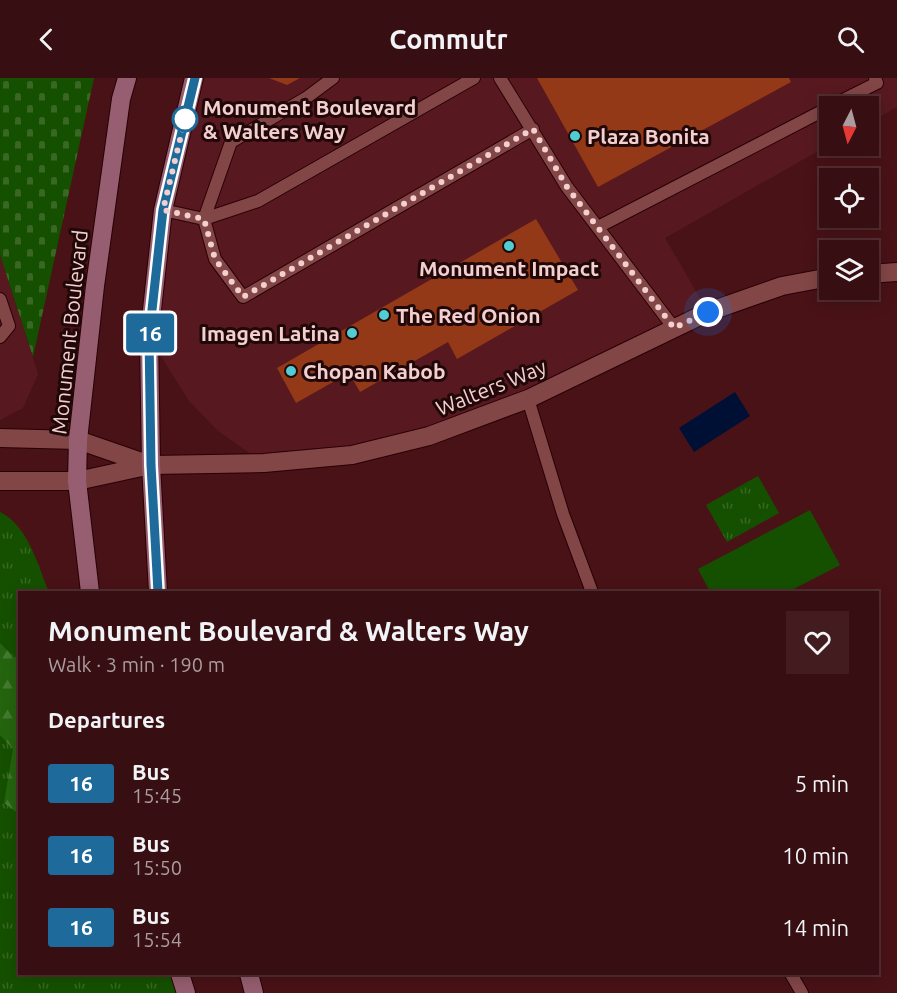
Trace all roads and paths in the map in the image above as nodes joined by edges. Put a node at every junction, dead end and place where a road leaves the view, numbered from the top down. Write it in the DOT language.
graph roads {
  1 [pos="127,78"];
  2 [pos="195,78"];
  3 [pos="333,78"];
  4 [pos="474,78"];
  5 [pos="500,78"];
  6 [pos="875,78"];
  7 [pos="852,96"];
  8 [pos="819,113"];
  9 [pos="533,129"];
  10 [pos="163,210"];
  11 [pos="204,219"];
  12 [pos="598,227"];
  13 [pos="897,272"];
  14 [pos="879,273"];
  15 [pos="819,279"];
  16 [pos="0,299"];
  17 [pos="674,328"];
  18 [pos="0,337"];
  19 [pos="528,399"];
  20 [pos="0,438"];
  21 [pos="78,440"];
  22 [pos="151,465"];
  23 [pos="0,481"];
  24 [pos="77,481"];
  25 [pos="90,591"];
  26 [pos="158,591"];
  27 [pos="592,591"];
  28 [pos="180,975"];
  29 [pos="249,975"];
  30 [pos="792,975"];
  31 [pos="186,993"];
  32 [pos="254,993"];
  33 [pos="802,993"];
  1 -- 21 [label="main road, Monument Boulevard"];
  2 -- 10 [label="main road"];
  3 -- 11 [label="lane"];
  4 -- 11 [label="lane"];
  5 -- 9 [label="lane"];
  6 -- 7 [label="lane"];
  8 -- 12 [label="lane"];
  9 -- 11 [label="lane"];
  9 -- 12 [label="lane"];
  10 -- 11 [label="lane"];
  10 -- 22 [label="main road"];
  12 -- 17 [label="lane"];
  13 -- 14 [label="street"];
  15 -- 17 [label="street, Walters Way"];
  16 -- 18 [label="lane"];
  17 -- 19 [label="street, Walters Way"];
  19 -- 22 [label="street, Walters Way"];
  19 -- 27 [label="lane"];
  20 -- 21 [label="street"];
  21 -- 22 [label="street"];
  21 -- 24 [label="main road, Monument Boulevard"];
  22 -- 24 [label="street"];
  22 -- 26 [label="main road"];
  23 -- 24 [label="street"];
  24 -- 25 [label="main road, Monument Boulevard"];
  28 -- 31 [label="main road"];
  29 -- 32 [label="main road"];
  30 -- 33 [label="lane"];
}
